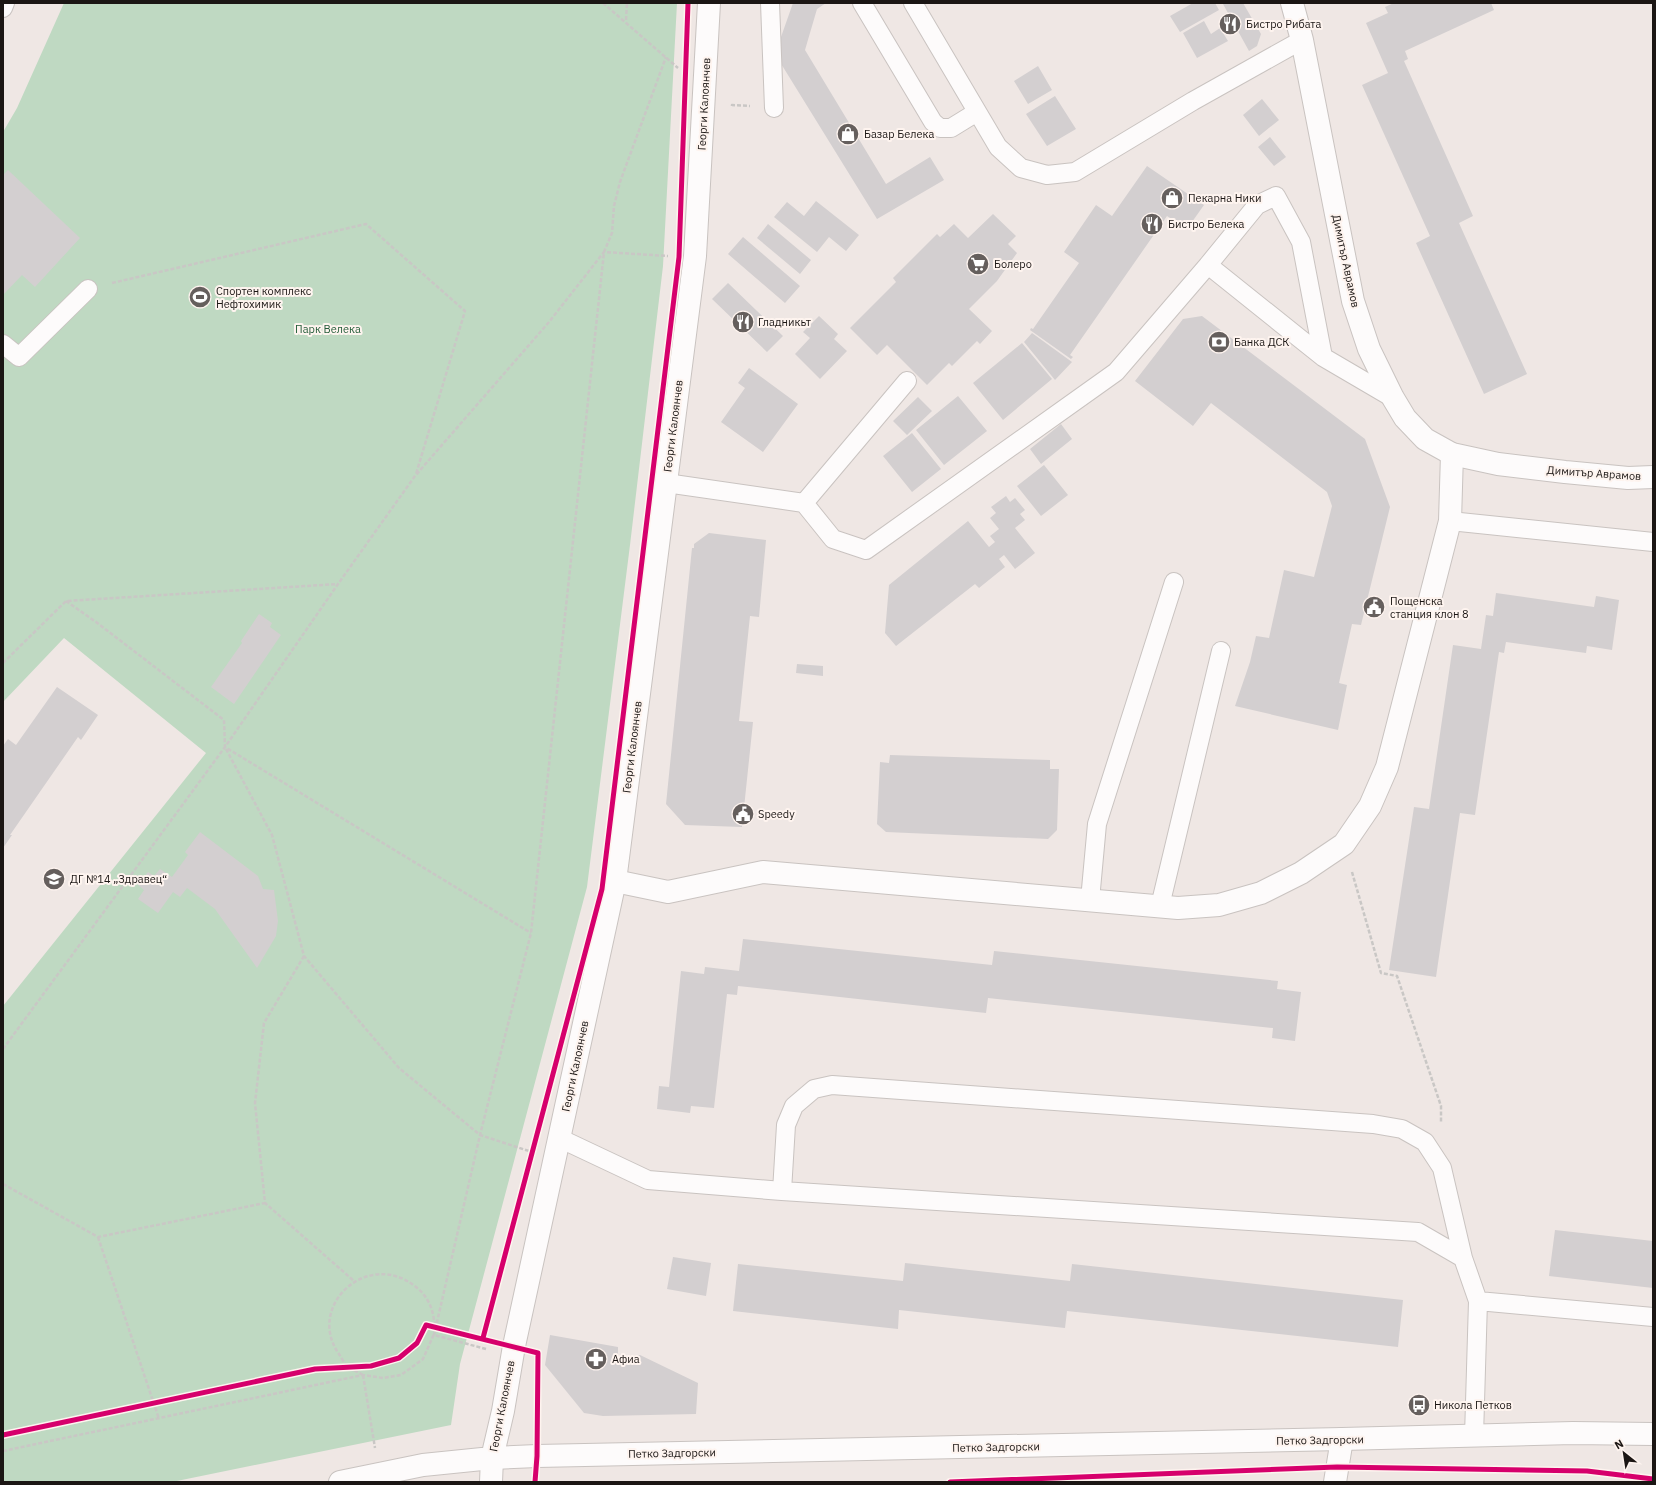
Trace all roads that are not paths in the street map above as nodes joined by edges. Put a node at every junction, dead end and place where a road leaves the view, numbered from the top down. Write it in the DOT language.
graph roads {
  1 [pos="5,3"];
  2 [pos="710,3"];
  3 [pos="770,3"];
  4 [pos="862,3"];
  5 [pos="913,3"];
  6 [pos="1292,3"];
  7 [pos="3,8"];
  8 [pos="1302,40"];
  9 [pos="774,108"];
  10 [pos="977,112"];
  11 [pos="1208,265"];
  12 [pos="88,289"];
  13 [pos="3,344"];
  14 [pos="1323,357"];
  15 [pos="907,381"];
  16 [pos="1393,398"];
  17 [pos="1452,454"];
  18 [pos="1653,477"];
  19 [pos="666,483"];
  20 [pos="804,503"];
  21 [pos="1450,521"];
  22 [pos="1653,542"];
  23 [pos="1174,582"];
  24 [pos="1221,651"];
  25 [pos="615,881"];
  26 [pos="1090,900"];
  27 [pos="1160,906"];
  28 [pos="559,1138"];
  29 [pos="782,1191"];
  30 [pos="1463,1258"];
  31 [pos="1478,1301"];
  32 [pos="1653,1317"];
  33 [pos="1653,1434"];
  34 [pos="1474,1436"];
  35 [pos="1342,1440"];
  36 [pos="492,1458"];
  37 [pos="340,1482"];
  38 [pos="490,1482"];
  39 [pos="1335,1482"];
  1 -- 7 [label="lane"];
  2 -- 19 [label="street, Георги Калоянчев"];
  3 -- 9 [label="lane"];
  4 -- 10 [label="lane"];
  5 -- 10 [label="lane"];
  6 -- 8 [label="street, Димитър Аврамов"];
  8 -- 10 [label="lane"];
  8 -- 16 [label="street, Димитър Аврамов"];
  11 -- 14 [label="lane"];
  11 -- 14 [label="lane"];
  11 -- 20 [label="lane"];
  12 -- 13 [label="lane"];
  14 -- 16 [label="lane"];
  15 -- 20 [label="lane"];
  16 -- 17 [label="street, Димитър Аврамов"];
  17 -- 18 [label="street, Димитър Аврамов"];
  17 -- 21 [label="street"];
  19 -- 20 [label="lane"];
  19 -- 25 [label="street, Георги Калоянчев"];
  21 -- 22 [label="lane"];
  21 -- 27 [label="street"];
  23 -- 26 [label="lane"];
  24 -- 27 [label="lane"];
  25 -- 26 [label="street"];
  25 -- 28 [label="street, Георги Калоянчев"];
  26 -- 27 [label="street"];
  28 -- 29 [label="lane"];
  28 -- 36 [label="street, Георги Калоянчев"];
  29 -- 30 [label="lane"];
  29 -- 30 [label="lane"];
  30 -- 31 [label="lane"];
  31 -- 32 [label="lane"];
  31 -- 34 [label="lane"];
  33 -- 34 [label="street, Петко Задгорски"];
  34 -- 35 [label="street, Петко Задгорски"];
  35 -- 36 [label="street, Петко Задгорски"];
  35 -- 39 [label="street"];
  36 -- 37 [label="street, Петко Задгорски"];
  36 -- 38 [label="street, Георги Калоянчев"];
}
